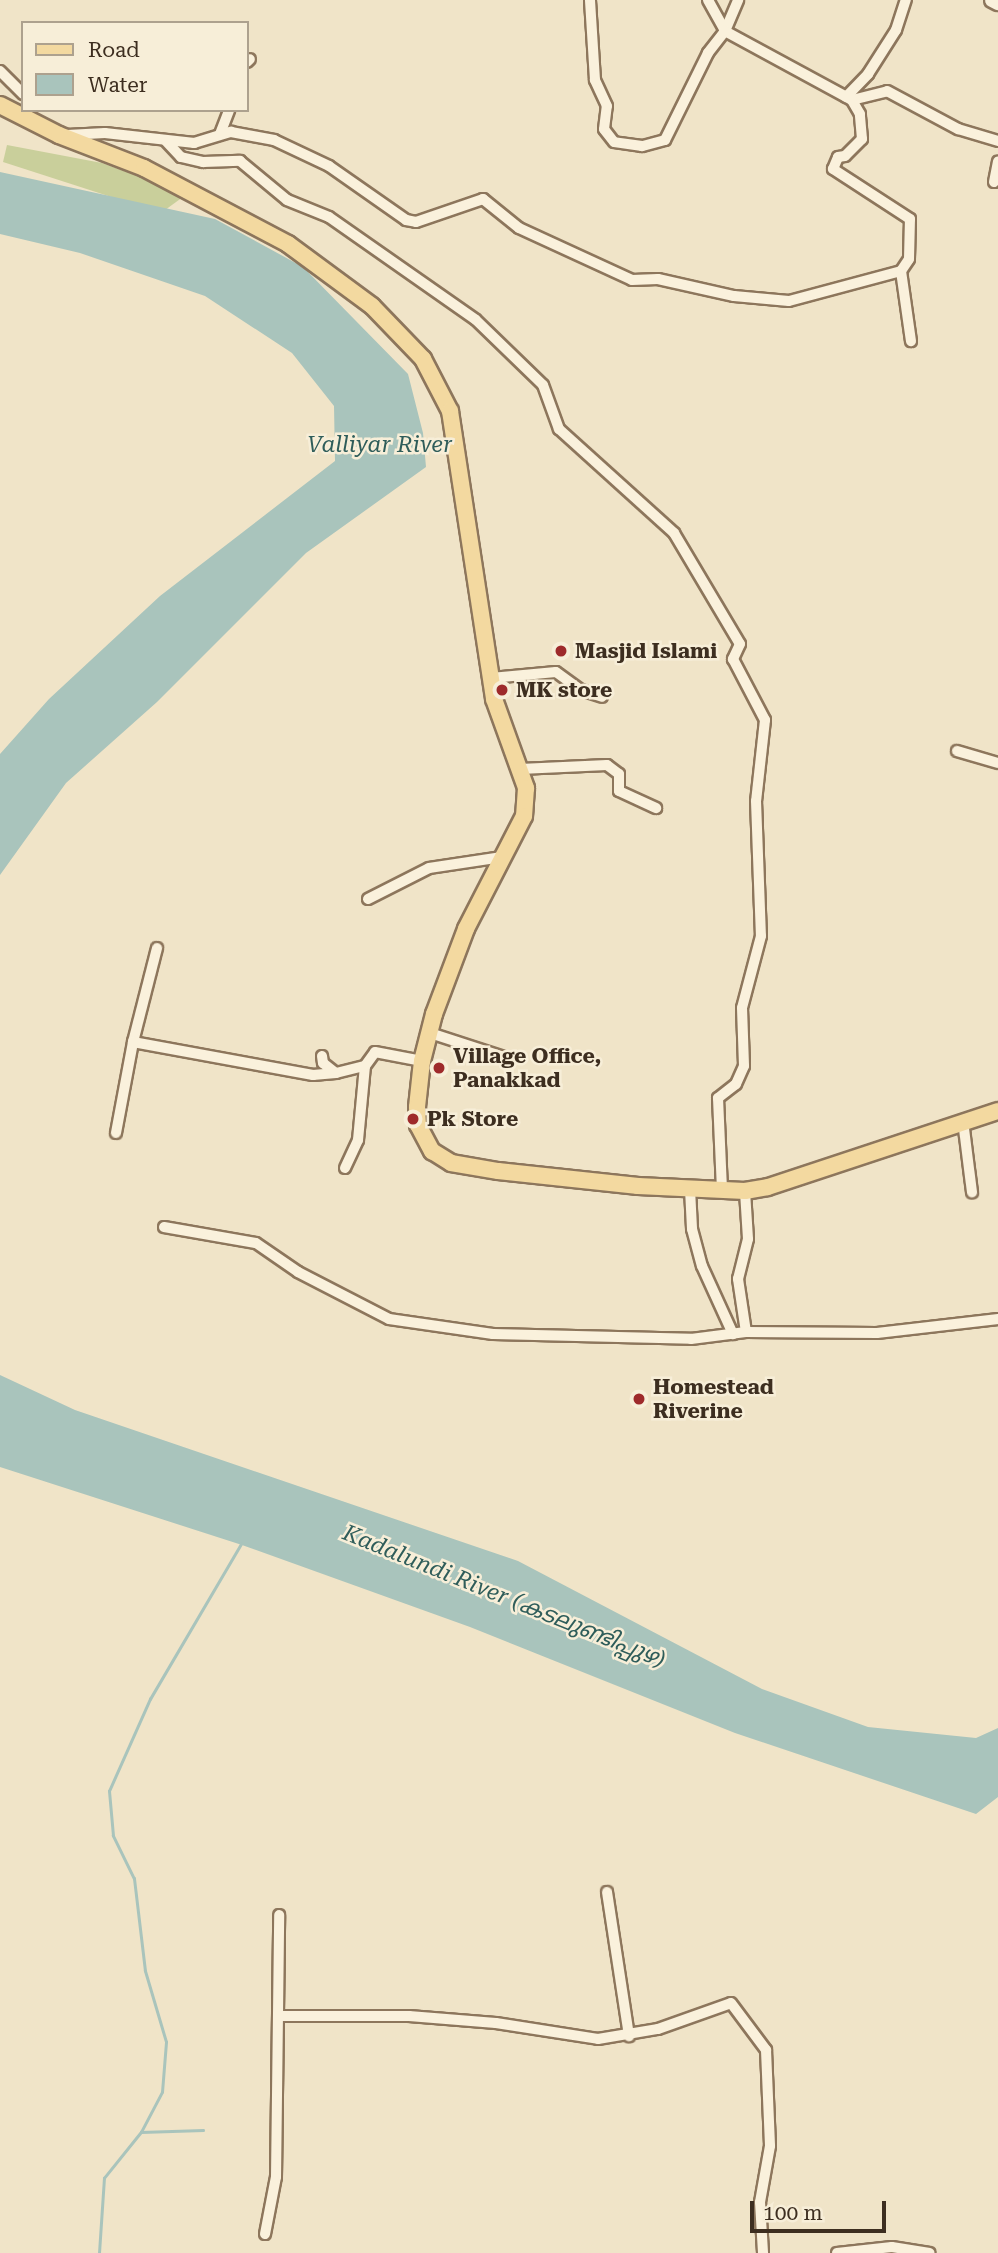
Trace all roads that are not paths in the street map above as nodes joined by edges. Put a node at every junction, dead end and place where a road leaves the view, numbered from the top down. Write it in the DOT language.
graph roads {
  1 [pos="590,0"];
  2 [pos="708,0"];
  3 [pos="738,0"];
  4 [pos="906,0"];
  5 [pos="992,0"];
  6 [pos="998,3"];
  7 [pos="725,31"];
  8 [pos="0,71"];
  9 [pos="21,92"];
  10 [pos="849,99"];
  11 [pos="0,105"];
  12 [pos="228,112"];
  13 [pos="34,117"];
  14 [pos="220,134"];
  15 [pos="59,135"];
  16 [pos="166,141"];
  17 [pos="998,141"];
  18 [pos="998,161"];
  19 [pos="994,182"];
  20 [pos="901,271"];
  21 [pos="911,341"];
  22 [pos="491,678"];
  23 [pos="602,696"];
  24 [pos="957,751"];
  25 [pos="998,763"];
  26 [pos="520,769"];
  27 [pos="656,807"];
  28 [pos="502,857"];
  29 [pos="368,899"];
  30 [pos="157,947"];
  31 [pos="430,1033"];
  32 [pos="134,1042"];
  33 [pos="322,1056"];
  34 [pos="507,1058"];
  35 [pos="422,1061"];
  36 [pos="365,1066"];
  37 [pos="335,1073"];
  38 [pos="998,1111"];
  39 [pos="963,1121"];
  40 [pos="116,1133"];
  41 [pos="345,1168"];
  42 [pos="691,1188"];
  43 [pos="722,1190"];
  44 [pos="745,1191"];
  45 [pos="972,1192"];
  46 [pos="164,1227"];
  47 [pos="998,1319"];
  48 [pos="746,1332"];
  49 [pos="733,1334"];
  50 [pos="607,1892"];
  51 [pos="279,1915"];
  52 [pos="279,2016"];
  53 [pos="629,2036"];
  54 [pos="265,2234"];
  55 [pos="762,2253"];
  56 [pos="837,2253"];
  57 [pos="930,2253"];
  1 -- 7 [label="street"];
  2 -- 7 [label="street"];
  3 -- 7 [label="street"];
  4 -- 10 [label="street"];
  5 -- 6 [label="street"];
  7 -- 10 [label="street"];
  8 -- 9 [label="street"];
  10 -- 17 [label="street"];
  10 -- 20 [label="street"];
  11 -- 13 [label="main road"];
  12 -- 14 [label="street"];
  13 -- 15 [label="main road"];
  14 -- 16 [label="street"];
  14 -- 20 [label="street"];
  15 -- 16 [label="street"];
  15 -- 22 [label="main road"];
  16 -- 43 [label="street"];
  18 -- 19 [label="street"];
  20 -- 21 [label="street"];
  22 -- 23 [label="street"];
  22 -- 26 [label="main road"];
  24 -- 25 [label="street"];
  26 -- 27 [label="street"];
  26 -- 28 [label="main road"];
  28 -- 29 [label="street"];
  28 -- 31 [label="main road"];
  30 -- 32 [label="street"];
  31 -- 34 [label="street"];
  31 -- 35 [label="main road"];
  32 -- 37 [label="street"];
  32 -- 40 [label="street"];
  33 -- 37 [label="street"];
  35 -- 36 [label="street"];
  35 -- 42 [label="main road"];
  36 -- 37 [label="street"];
  36 -- 41 [label="street"];
  38 -- 39 [label="main road"];
  39 -- 44 [label="main road"];
  39 -- 45 [label="street"];
  42 -- 43 [label="main road"];
  42 -- 49 [label="street"];
  43 -- 44 [label="main road"];
  44 -- 48 [label="street"];
  46 -- 49 [label="street"];
  47 -- 48 [label="street"];
  48 -- 49 [label="street"];
  50 -- 53 [label="street"];
  51 -- 52 [label="street"];
  52 -- 53 [label="street"];
  52 -- 54 [label="street"];
  53 -- 55 [label="street"];
  56 -- 57 [label="street"];
}
